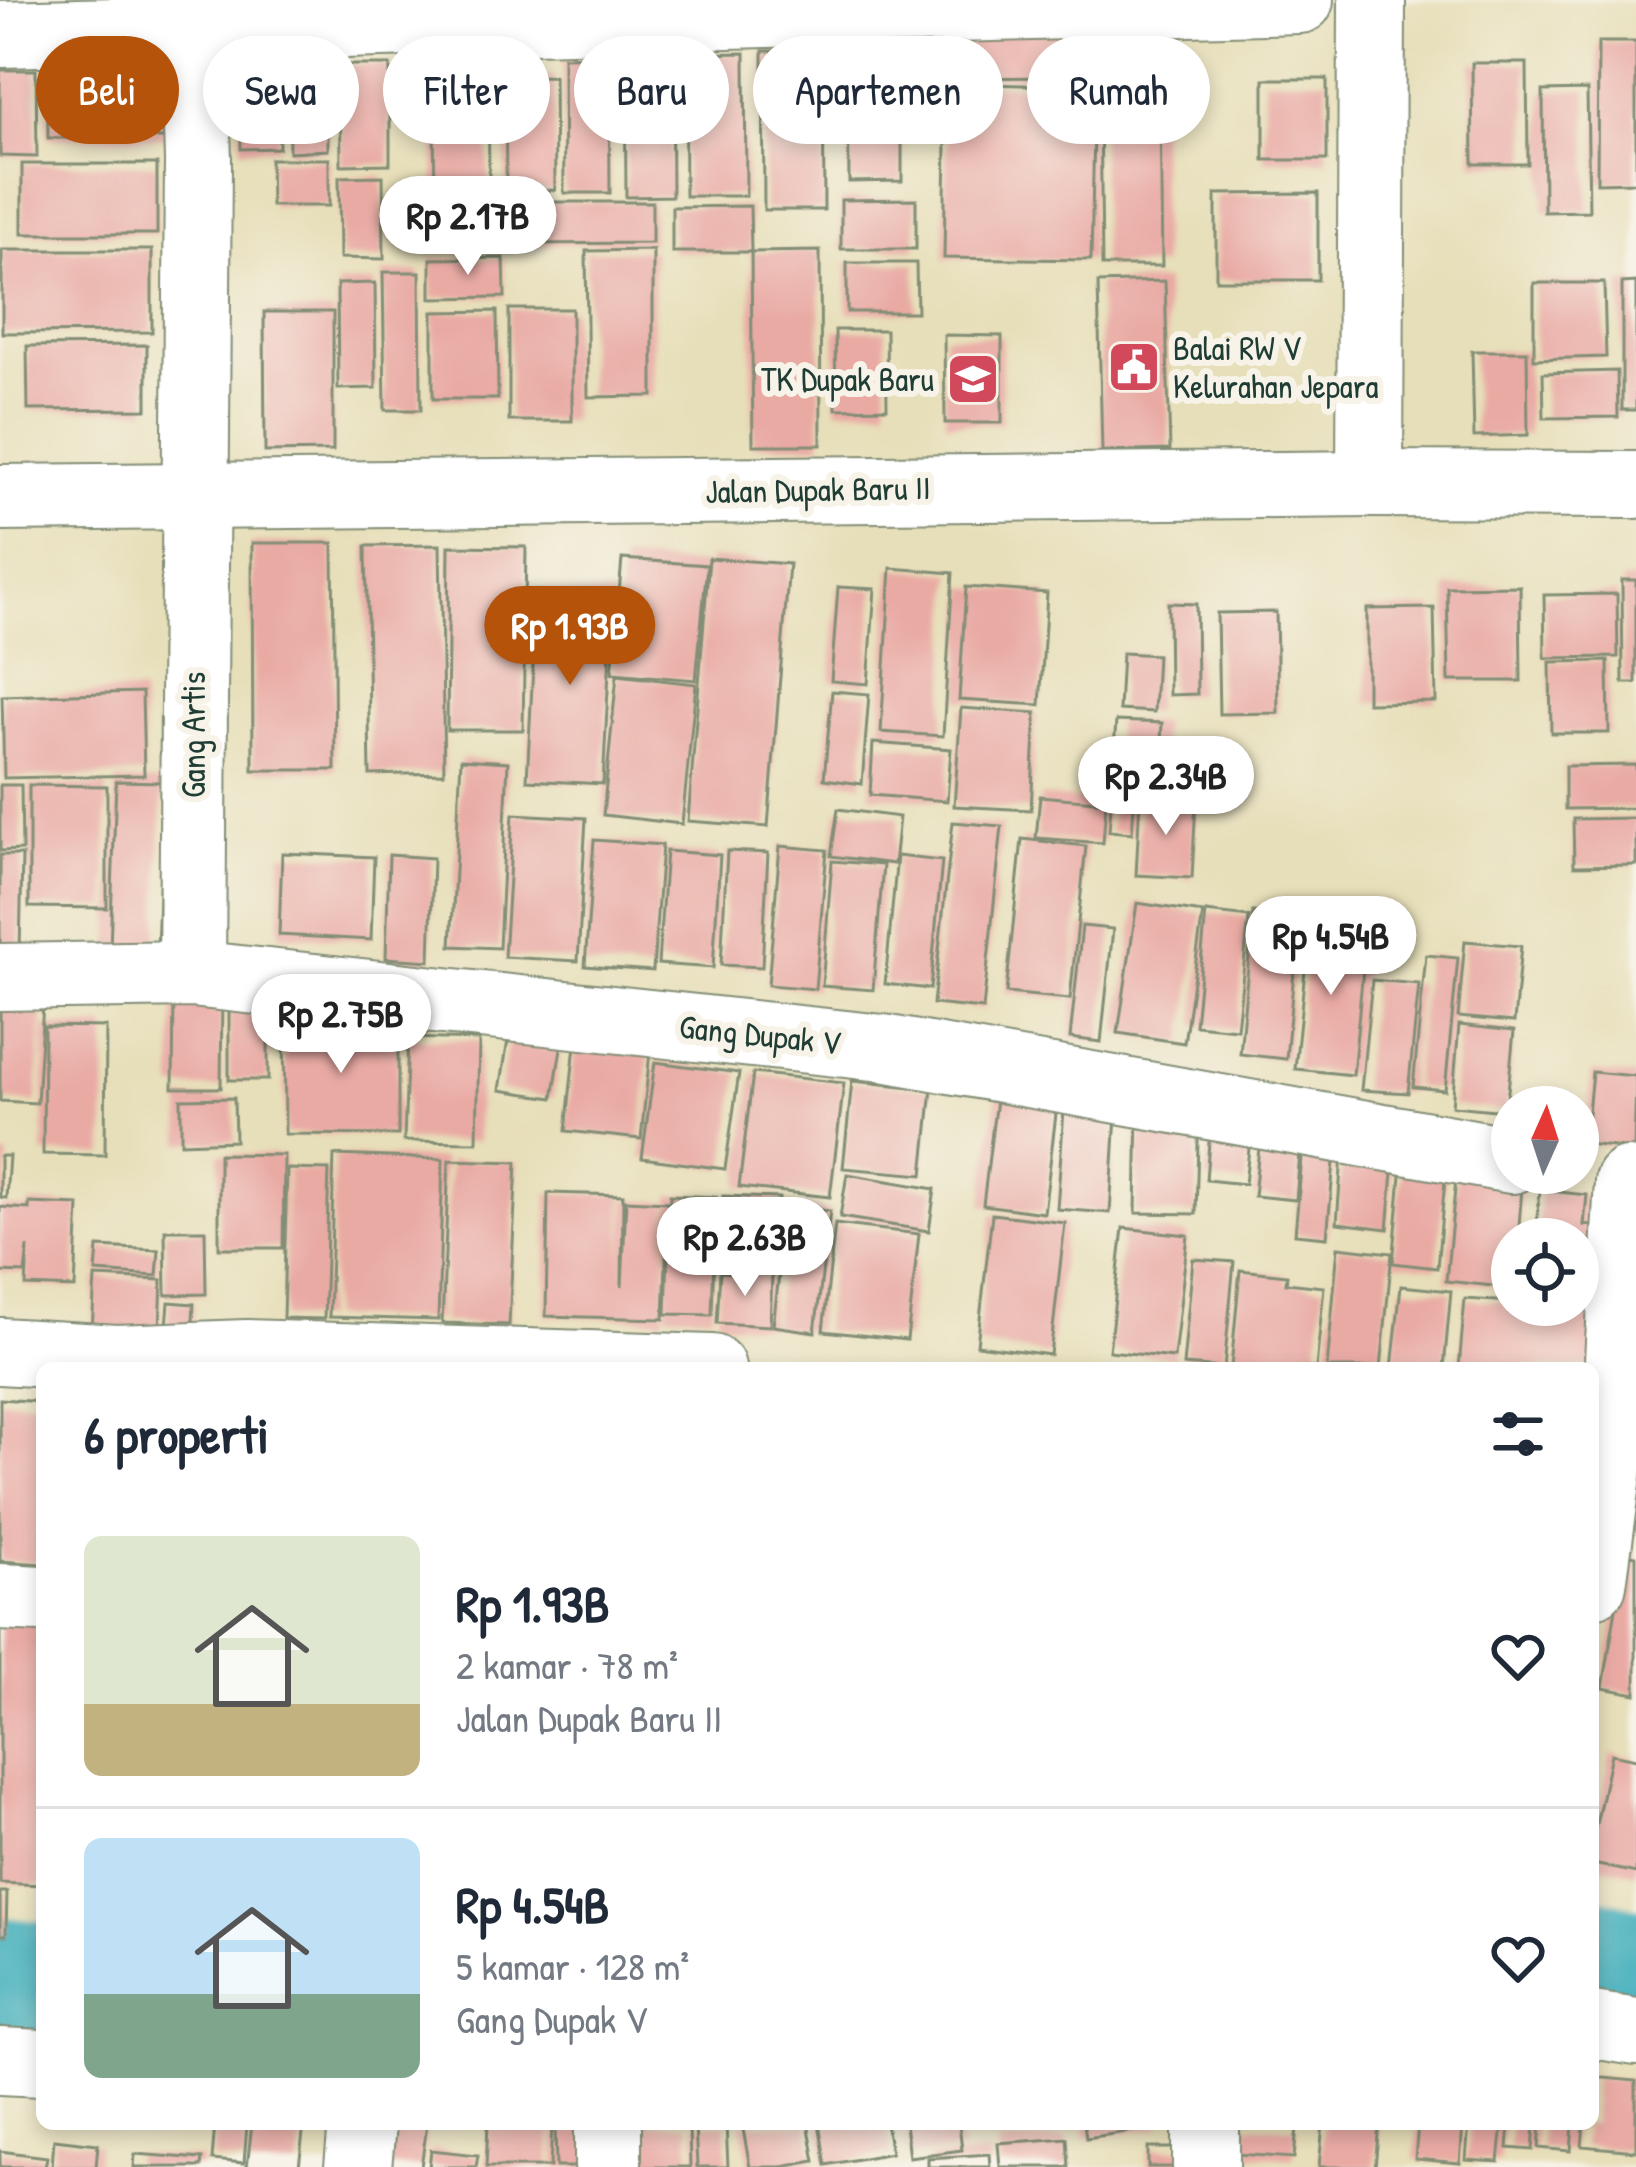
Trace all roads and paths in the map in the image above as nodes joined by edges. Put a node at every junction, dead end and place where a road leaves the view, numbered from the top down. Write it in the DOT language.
graph roads {
  1 [pos="1300,0"];
  2 [pos="1372,0"];
  3 [pos="194,30"];
  4 [pos="0,34"];
  5 [pos="1370,484"];
  6 [pos="1636,485"];
  7 [pos="194,495"];
  8 [pos="0,497"];
  9 [pos="192,974"];
  10 [pos="0,976"];
  11 [pos="1491,1156"];
  12 [pos="1614,1179"];
  13 [pos="0,1352"];
  14 [pos="526,1362"];
  15 [pos="1603,1432"];
  16 [pos="1610,1551"];
  17 [pos="0,1597"];
  18 [pos="36,1599"];
  19 [pos="1599,2026"];
  20 [pos="1636,2032"];
  21 [pos="0,2061"];
  22 [pos="36,2063"];
  23 [pos="361,2130"];
  24 [pos="608,2130"];
  25 [pos="1206,2130"];
  26 [pos="358,2167"];
  27 [pos="608,2167"];
  28 [pos="1206,2167"];
  1 -- 3 [label="street"];
  2 -- 5 [label="street"];
  3 -- 4 [label="street"];
  3 -- 7 [label="street, Gang Artis"];
  5 -- 6 [label="street, Jalan Dupak Baru II"];
  5 -- 7 [label="street, Jalan Dupak Baru II"];
  7 -- 8 [label="street, Jalan Dupak Baru II"];
  7 -- 9 [label="street, Gang Artis"];
  9 -- 10 [label="street, Gang Dupak V"];
  9 -- 11 [label="street, Gang Dupak V"];
  12 -- 15 [label="street"];
  13 -- 14 [label="street"];
  15 -- 16 [label="street"];
  17 -- 18 [label="street"];
  19 -- 20 [label="street"];
  21 -- 22 [label="street"];
  23 -- 26 [label="street"];
  24 -- 27 [label="street"];
  25 -- 28 [label="street"];
}
